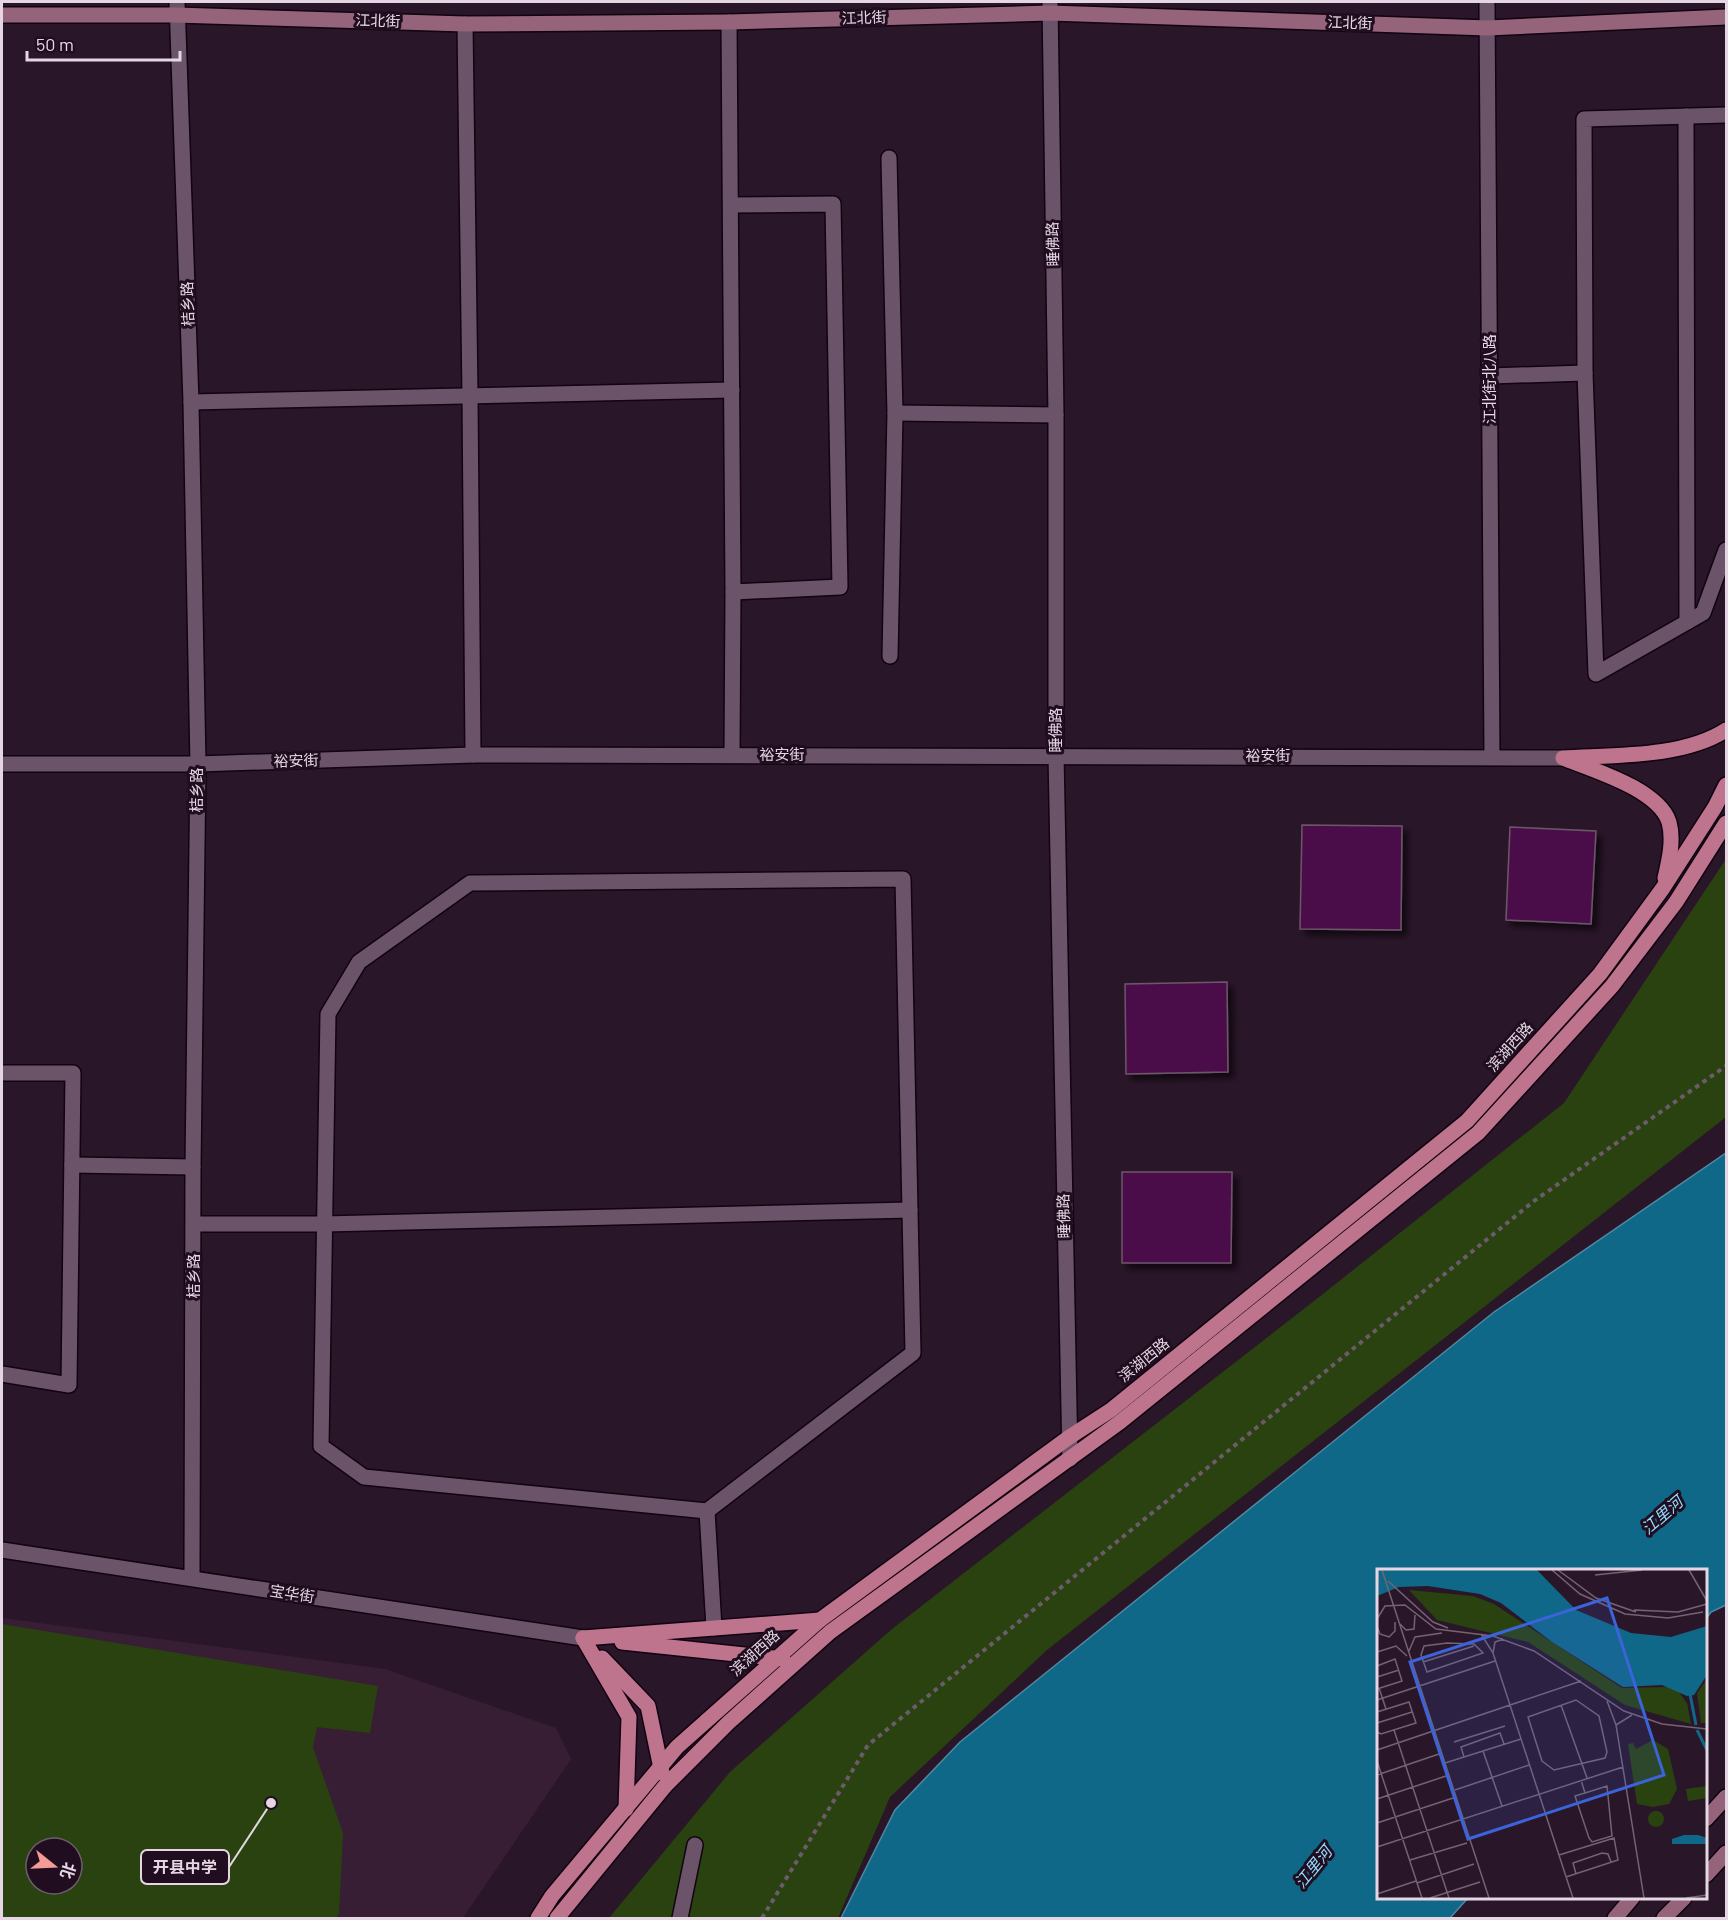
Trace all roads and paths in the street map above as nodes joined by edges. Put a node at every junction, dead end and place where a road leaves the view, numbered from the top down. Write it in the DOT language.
graph roads {
  1 [pos="1487,2"];
  2 [pos="1050,7"];
  3 [pos="177,8"];
  4 [pos="2,15"];
  5 [pos="1726,17"];
  6 [pos="729,22"];
  7 [pos="465,24"];
  8 [pos="1488,28"];
  9 [pos="1726,115"];
  10 [pos="1686,116"];
  11 [pos="889,158"];
  12 [pos="731,205"];
  13 [pos="1585,373"];
  14 [pos="1490,376"];
  15 [pos="732,390"];
  16 [pos="470,396"];
  17 [pos="191,402"];
  18 [pos="895,413"];
  19 [pos="1056,415"];
  20 [pos="1726,550"];
  21 [pos="734,592"];
  22 [pos="1687,622"];
  23 [pos="890,656"];
  24 [pos="1726,730"];
  25 [pos="473,755"];
  26 [pos="732,755"];
  27 [pos="1056,755"];
  28 [pos="1492,757"];
  29 [pos="1563,758"];
  30 [pos="2,764"];
  31 [pos="198,764"];
  32 [pos="1726,785"];
  33 [pos="1726,823"];
  34 [pos="1663,888"];
  35 [pos="1726,1066"];
  36 [pos="2,1073"];
  37 [pos="72,1165"];
  38 [pos="194,1167"];
  39 [pos="910,1210"];
  40 [pos="194,1224"];
  41 [pos="324,1224"];
  42 [pos="2,1374"];
  43 [pos="1068,1438"];
  44 [pos="1070,1458"];
  45 [pos="706,1511"];
  46 [pos="2,1550"];
  47 [pos="192,1578"];
  48 [pos="820,1620"];
  49 [pos="714,1628"];
  50 [pos="583,1638"];
  51 [pos="777,1658"];
  52 [pos="798,1660"];
  53 [pos="661,1766"];
  54 [pos="665,1786"];
  55 [pos="1726,1797"];
  56 [pos="626,1809"];
  57 [pos="1707,1818"];
  58 [pos="695,1845"];
  59 [pos="1726,1853"];
  60 [pos="1707,1874"];
  61 [pos="1631,1899"];
  62 [pos="1683,1899"];
  63 [pos="538,1918"];
  64 [pos="557,1918"];
  65 [pos="680,1918"];
  66 [pos="762,1918"];
  67 [pos="1615,1918"];
  68 [pos="1664,1918"];
  1 -- 8 [label="street, 江北街北八路"];
  2 -- 6 [label="main road, 江北街"];
  2 -- 8 [label="main road, 江北街"];
  2 -- 19 [label="street, 睡佛路"];
  3 -- 4 [label="main road, 江北街"];
  3 -- 7 [label="main road, 江北街"];
  3 -- 17 [label="street, 桔乡路"];
  5 -- 8 [label="main road, 江北街"];
  6 -- 7 [label="main road, 江北街"];
  6 -- 12 [label="street"];
  7 -- 16 [label="street"];
  8 -- 14 [label="street, 江北街北八路"];
  9 -- 10 [label="street"];
  10 -- 13 [label="street"];
  10 -- 22 [label="street"];
  11 -- 18 [label="street"];
  12 -- 15 [label="street"];
  12 -- 21 [label="street"];
  13 -- 14 [label="street"];
  13 -- 22 [label="street"];
  14 -- 28 [label="street, 江北街北八路"];
  15 -- 16 [label="street"];
  15 -- 21 [label="street"];
  16 -- 17 [label="street"];
  16 -- 25 [label="street"];
  17 -- 31 [label="street, 桔乡路"];
  18 -- 19 [label="street"];
  18 -- 23 [label="street"];
  19 -- 27 [label="street, 睡佛路"];
  20 -- 22 [label="street"];
  21 -- 26 [label="street"];
  24 -- 29 [label="main road"];
  25 -- 26 [label="street, 裕安街"];
  25 -- 31 [label="street, 裕安街"];
  26 -- 27 [label="street, 裕安街"];
  27 -- 28 [label="street, 裕安街"];
  27 -- 43 [label="street, 睡佛路"];
  28 -- 29 [label="street, 裕安街"];
  29 -- 34 [label="main road"];
  30 -- 31 [label="street, 裕安街"];
  31 -- 38 [label="street, 桔乡路"];
  32 -- 34 [label="main road, 滨湖西路"];
  33 -- 44 [label="main road"];
  34 -- 43 [label="main road, 滨湖西路"];
  35 -- 66 [label="path"];
  36 -- 37 [label="street"];
  37 -- 38 [label="street"];
  37 -- 42 [label="street"];
  38 -- 40 [label="street, 桔乡路"];
  39 -- 41 [label="street"];
  39 -- 41 [label="street"];
  39 -- 45 [label="street"];
  40 -- 41 [label="street"];
  40 -- 47 [label="street, 桔乡路"];
  41 -- 45 [label="street"];
  43 -- 44 [label="street, 睡佛路"];
  43 -- 48 [label="main road, 滨湖西路"];
  44 -- 52 [label="main road"];
  45 -- 49 [label="street"];
  46 -- 47 [label="street, 宝华街"];
  47 -- 50 [label="street, 宝华街"];
  48 -- 49 [label="main road"];
  48 -- 51 [label="main road, 滨湖西路"];
  49 -- 50 [label="main road"];
  50 -- 51 [label="main road"];
  50 -- 53 [label="main road"];
  50 -- 56 [label="main road"];
  51 -- 52 [label="main road"];
  51 -- 53 [label="main road, 滨湖西路"];
  52 -- 54 [label="main road"];
  53 -- 54 [label="main road"];
  53 -- 56 [label="main road, 滨湖西路"];
  54 -- 64 [label="main road"];
  55 -- 57 [label="main road"];
  56 -- 63 [label="main road, 滨湖西路"];
  58 -- 65 [label="street"];
  59 -- 60 [label="main road"];
  61 -- 67 [label="main road"];
  62 -- 68 [label="main road"];
}
